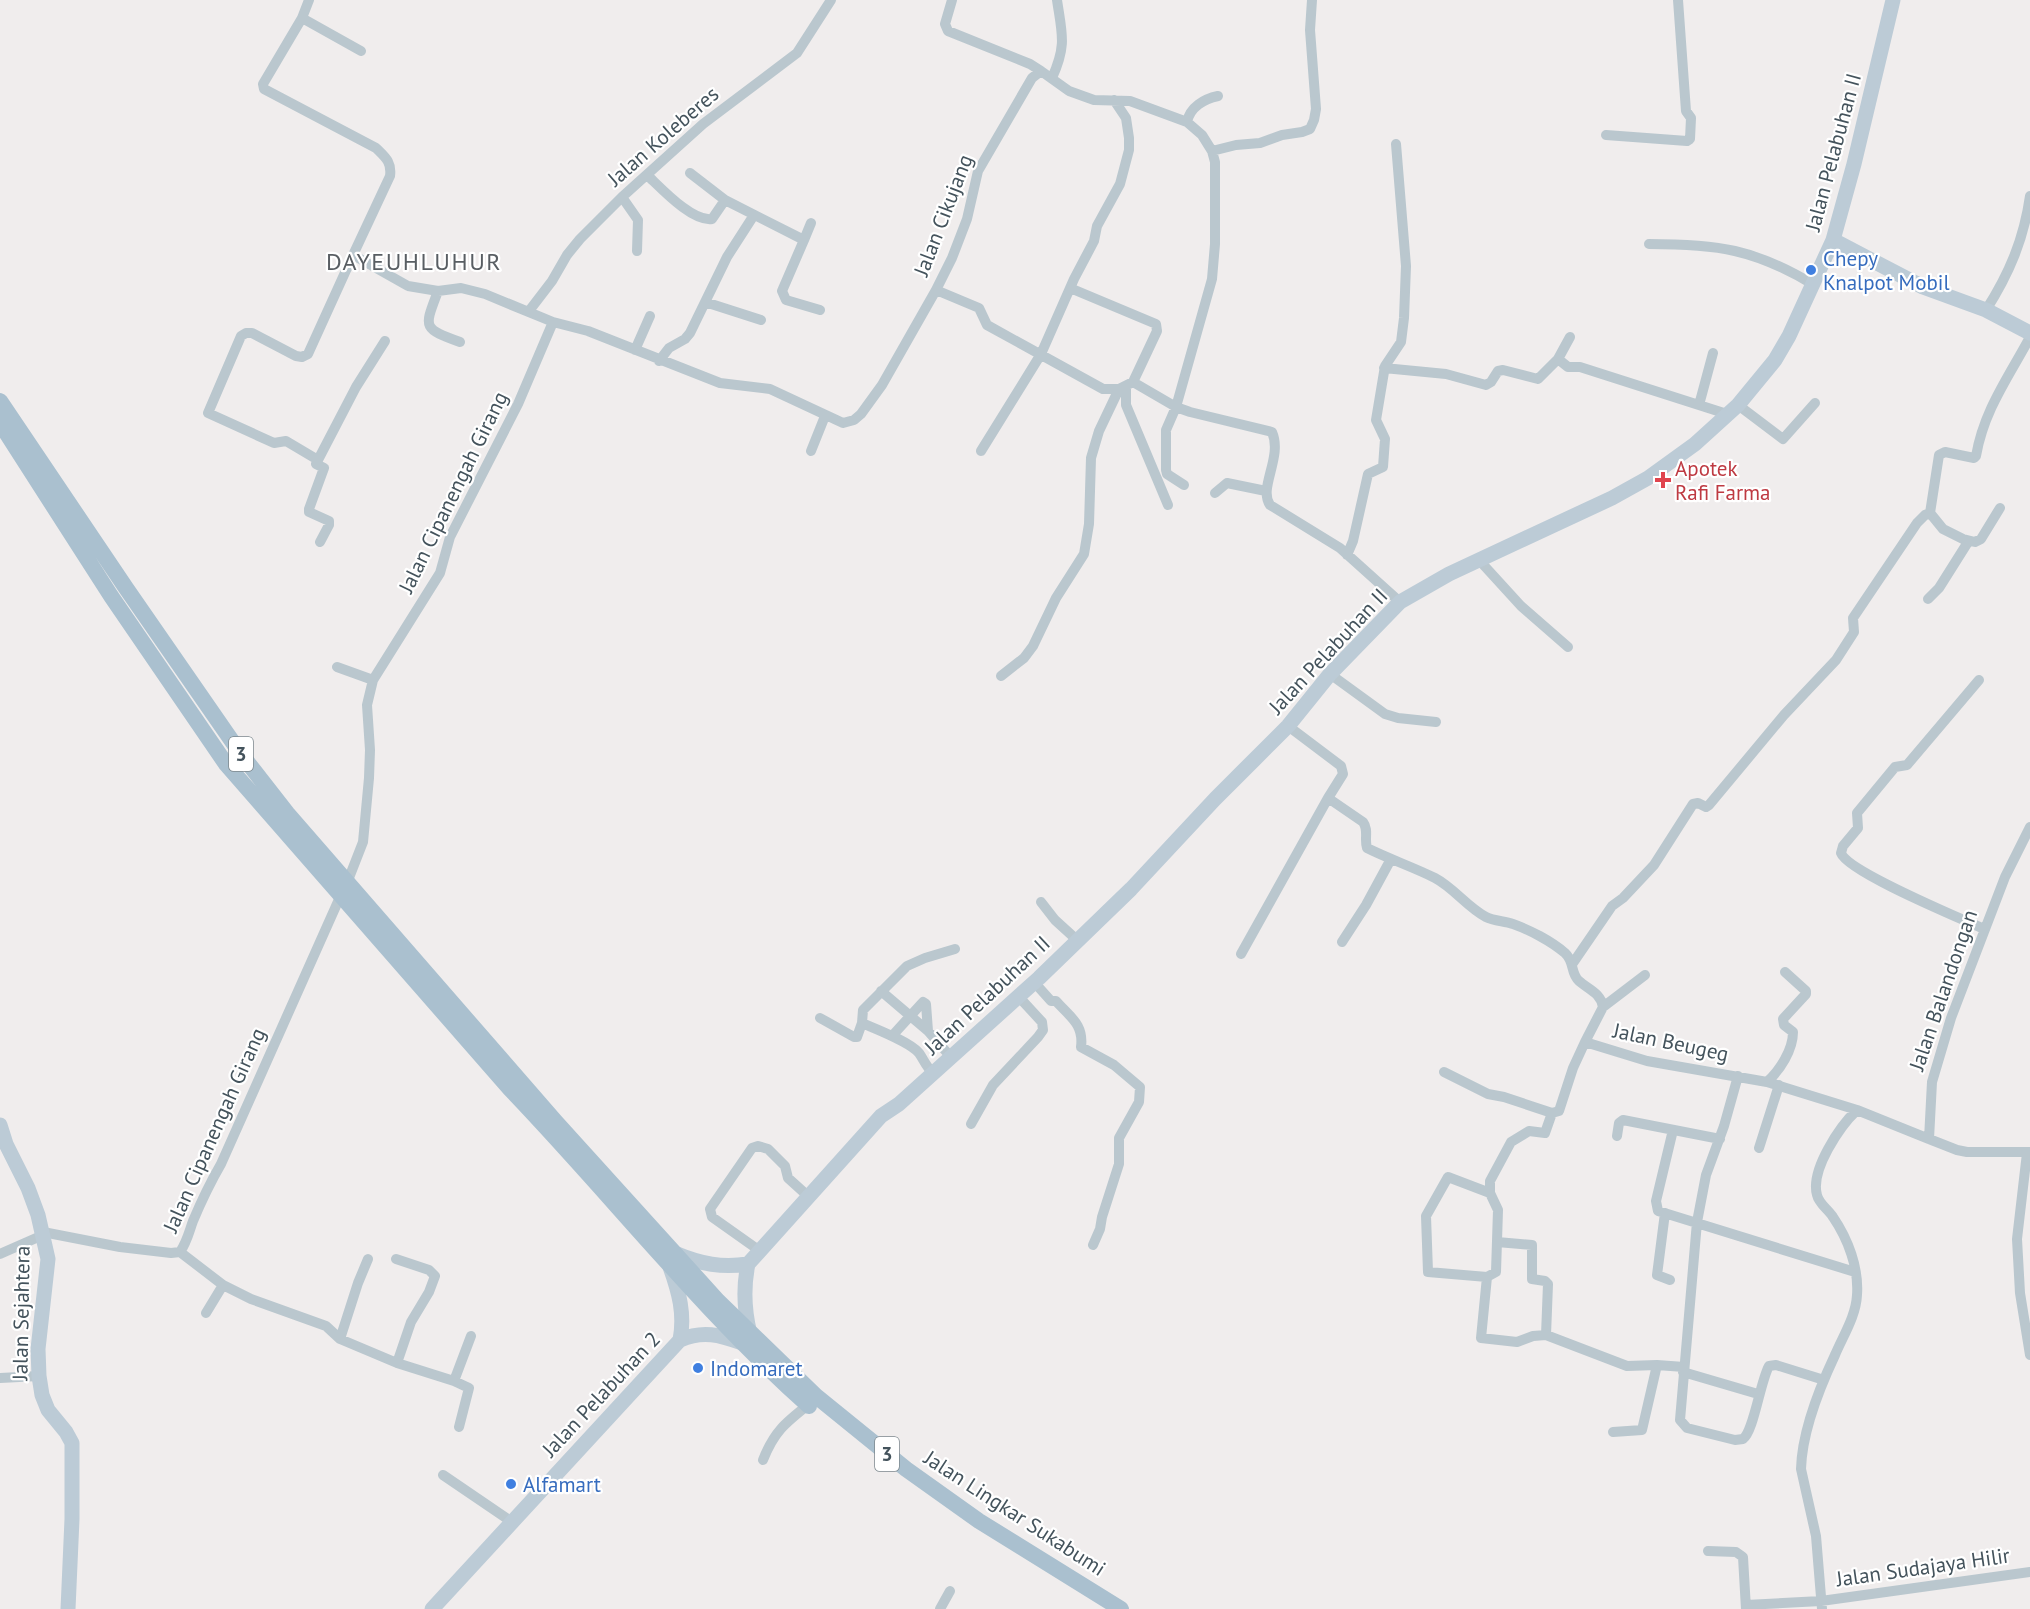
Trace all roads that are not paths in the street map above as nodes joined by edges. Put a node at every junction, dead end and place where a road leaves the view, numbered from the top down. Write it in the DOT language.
graph roads {
  1 [pos="309,0"];
  2 [pos="831,0"];
  3 [pos="952,0"];
  4 [pos="1057,0"];
  5 [pos="1312,0"];
  6 [pos="1678,0"];
  7 [pos="1893,0"];
  8 [pos="302,18"];
  9 [pos="361,51"];
  10 [pos="1041,71"];
  11 [pos="1052,78"];
  12 [pos="1218,96"];
  13 [pos="1114,100"];
  14 [pos="1187,122"];
  15 [pos="1606,135"];
  16 [pos="1396,144"];
  17 [pos="1213,156"];
  18 [pos="690,173"];
  19 [pos="647,175"];
  20 [pos="2030,196"];
  21 [pos="622,197"];
  22 [pos="725,200"];
  23 [pos="754,215"];
  24 [pos="810,223"];
  25 [pos="804,240"];
  26 [pos="1833,240"];
  27 [pos="1649,244"];
  28 [pos="637,251"];
  29 [pos="353,255"];
  30 [pos="1814,285"];
  31 [pos="1070,288"];
  32 [pos="936,290"];
  33 [pos="438,291"];
  34 [pos="705,302"];
  35 [pos="820,310"];
  36 [pos="1986,310"];
  37 [pos="529,311"];
  38 [pos="650,316"];
  39 [pos="761,320"];
  40 [pos="553,322"];
  41 [pos="2030,335"];
  42 [pos="1570,337"];
  43 [pos="385,341"];
  44 [pos="460,342"];
  45 [pos="635,350"];
  46 [pos="1713,353"];
  47 [pos="1041,354"];
  48 [pos="1558,359"];
  49 [pos="659,360"];
  50 [pos="1384,369"];
  51 [pos="1126,386"];
  52 [pos="0,401"];
  53 [pos="1815,403"];
  54 [pos="1699,405"];
  55 [pos="1176,407"];
  56 [pos="1733,409"];
  57 [pos="825,416"];
  58 [pos="0,423"];
  59 [pos="811,451"];
  60 [pos="981,451"];
  61 [pos="318,460"];
  62 [pos="1184,485"];
  63 [pos="1266,491"];
  64 [pos="1215,493"];
  65 [pos="1168,505"];
  66 [pos="2000,508"];
  67 [pos="1930,513"];
  68 [pos="320,542"];
  69 [pos="1968,542"];
  70 [pos="1347,555"];
  71 [pos="1479,560"];
  72 [pos="1928,599"];
  73 [pos="1400,602"];
  74 [pos="1568,647"];
  75 [pos="337,667"];
  76 [pos="1330,674"];
  77 [pos="1001,676"];
  78 [pos="373,680"];
  79 [pos="1979,680"];
  80 [pos="1436,722"];
  81 [pos="1288,726"];
  82 [pos="1328,798"];
  83 [pos="2030,827"];
  84 [pos="1391,859"];
  85 [pos="343,890"];
  86 [pos="1041,902"];
  87 [pos="1984,929"];
  88 [pos="1077,940"];
  89 [pos="1342,942"];
  90 [pos="955,949"];
  91 [pos="1241,954"];
  92 [pos="1573,963"];
  93 [pos="1785,972"];
  94 [pos="1645,975"];
  95 [pos="1034,982"];
  96 [pos="880,991"];
  97 [pos="1018,996"];
  98 [pos="1603,1007"];
  99 [pos="910,1017"];
  100 [pos="820,1018"];
  101 [pos="862,1023"];
  102 [pos="928,1031"];
  103 [pos="892,1036"];
  104 [pos="1586,1042"];
  105 [pos="950,1056"];
  106 [pos="1444,1072"];
  107 [pos="933,1073"];
  108 [pos="1737,1076"];
  109 [pos="1767,1082"];
  110 [pos="1779,1085"];
  111 [pos="1857,1110"];
  112 [pos="1552,1113"];
  113 [pos="971,1124"];
  114 [pos="0,1125"];
  115 [pos="1673,1130"];
  116 [pos="1617,1136"];
  117 [pos="1720,1139"];
  118 [pos="1929,1139"];
  119 [pos="1759,1148"];
  120 [pos="2028,1153"];
  121 [pos="1490,1193"];
  122 [pos="809,1197"];
  123 [pos="1665,1213"];
  124 [pos="1697,1222"];
  125 [pos="43,1233"];
  126 [pos="1497,1242"];
  127 [pos="1093,1245"];
  128 [pos="760,1251"];
  129 [pos="180,1252"];
  130 [pos="0,1254"];
  131 [pos="368,1259"];
  132 [pos="396,1259"];
  133 [pos="673,1259"];
  134 [pos="748,1264"];
  135 [pos="1855,1272"];
  136 [pos="1487,1277"];
  137 [pos="1670,1280"];
  138 [pos="223,1285"];
  139 [pos="206,1313"];
  140 [pos="1546,1335"];
  141 [pos="471,1336"];
  142 [pos="340,1339"];
  143 [pos="680,1340"];
  144 [pos="748,1343"];
  145 [pos="2030,1355"];
  146 [pos="397,1363"];
  147 [pos="1657,1365"];
  148 [pos="1683,1369"];
  149 [pos="39,1376"];
  150 [pos="0,1378"];
  151 [pos="1824,1380"];
  152 [pos="454,1382"];
  153 [pos="1758,1394"];
  154 [pos="808,1405"];
  155 [pos="459,1426"];
  156 [pos="1613,1432"];
  157 [pos="763,1460"];
  158 [pos="443,1475"];
  159 [pos="512,1522"];
  160 [pos="1708,1551"];
  161 [pos="1028,1559"];
  162 [pos="2030,1572"];
  163 [pos="950,1591"];
  164 [pos="1822,1605"];
  165 [pos="1101,1606"];
  166 [pos="1746,1607"];
  167 [pos="68,1609"];
  168 [pos="432,1609"];
  169 [pos="938,1609"];
  170 [pos="1121,1609"];
  1 -- 8 [label="street"];
  2 -- 19 [label="street, Jalan Koleberes"];
  3 -- 10 [label="street"];
  4 -- 11 [label="street"];
  5 -- 17 [label="street"];
  6 -- 15 [label="street"];
  7 -- 26 [label="main road, Jalan Pelabuhan II"];
  8 -- 9 [label="street"];
  8 -- 29 [label="street"];
  10 -- 11 [label="street"];
  10 -- 32 [label="street, Jalan Cikujang"];
  11 -- 13 [label="street"];
  12 -- 14 [label="street"];
  13 -- 14 [label="street"];
  13 -- 31 [label="street"];
  14 -- 17 [label="street"];
  16 -- 50 [label="street"];
  17 -- 55 [label="street"];
  18 -- 22 [label="street"];
  19 -- 21 [label="street, Jalan Koleberes"];
  19 -- 22 [label="street"];
  20 -- 36 [label="street"];
  21 -- 28 [label="street"];
  21 -- 37 [label="street, Jalan Koleberes"];
  22 -- 23 [label="street"];
  23 -- 25 [label="street"];
  23 -- 34 [label="street"];
  24 -- 25 [label="street"];
  25 -- 35 [label="street"];
  26 -- 30 [label="main road, Jalan Pelabuhan II"];
  26 -- 36 [label="main road"];
  27 -- 30 [label="street"];
  29 -- 33 [label="street, Jalan Cikujang"];
  29 -- 61 [label="street"];
  30 -- 56 [label="main road, Jalan Pelabuhan II"];
  31 -- 47 [label="street"];
  31 -- 51 [label="street"];
  32 -- 47 [label="street"];
  32 -- 57 [label="street, Jalan Cikujang"];
  33 -- 37 [label="street, Jalan Cikujang"];
  33 -- 44 [label="street"];
  34 -- 39 [label="street"];
  34 -- 49 [label="street"];
  36 -- 41 [label="main road"];
  37 -- 40 [label="street, Jalan Cikujang"];
  38 -- 45 [label="street"];
  40 -- 45 [label="street, Jalan Cikujang"];
  40 -- 78 [label="street, Jalan Cipanengah Girang"];
  41 -- 67 [label="street"];
  42 -- 48 [label="street"];
  43 -- 61 [label="street"];
  45 -- 49 [label="street, Jalan Cikujang"];
  46 -- 54 [label="street"];
  47 -- 51 [label="street"];
  47 -- 60 [label="street"];
  48 -- 50 [label="street"];
  48 -- 54 [label="street"];
  49 -- 57 [label="street, Jalan Cikujang"];
  50 -- 70 [label="street"];
  51 -- 55 [label="street"];
  51 -- 65 [label="street"];
  51 -- 77 [label="street"];
  52 -- 85 [label="main road, 3"];
  53 -- 56 [label="street"];
  54 -- 56 [label="street"];
  55 -- 62 [label="street"];
  55 -- 63 [label="street"];
  56 -- 71 [label="main road, Jalan Pelabuhan II"];
  57 -- 59 [label="street"];
  58 -- 85 [label="main road, 3"];
  61 -- 68 [label="street"];
  63 -- 64 [label="street"];
  63 -- 70 [label="street"];
  66 -- 69 [label="street"];
  67 -- 69 [label="street"];
  67 -- 92 [label="street"];
  69 -- 72 [label="street"];
  70 -- 73 [label="street"];
  71 -- 73 [label="main road, Jalan Pelabuhan II"];
  71 -- 74 [label="street"];
  73 -- 76 [label="main road, Jalan Pelabuhan II"];
  75 -- 78 [label="street"];
  76 -- 80 [label="street"];
  76 -- 81 [label="main road, Jalan Pelabuhan II"];
  78 -- 85 [label="street, Jalan Cipanengah Girang"];
  79 -- 87 [label="street"];
  81 -- 82 [label="street"];
  81 -- 88 [label="main road, Jalan Pelabuhan II"];
  82 -- 84 [label="street, Jalan Beugeg"];
  82 -- 91 [label="street"];
  83 -- 87 [label="street, Jalan Balandongan"];
  84 -- 89 [label="street"];
  84 -- 92 [label="street, Jalan Beugeg"];
  85 -- 129 [label="street, Jalan Cipanengah Girang"];
  85 -- 133 [label="main road, 3"];
  86 -- 88 [label="street"];
  87 -- 118 [label="street, Jalan Balandongan"];
  88 -- 95 [label="main road, Jalan Pelabuhan II"];
  90 -- 96 [label="street"];
  92 -- 98 [label="street, Jalan Beugeg"];
  93 -- 109 [label="street"];
  94 -- 98 [label="street"];
  95 -- 97 [label="main road, Jalan Pelabuhan II"];
  95 -- 127 [label="street"];
  96 -- 99 [label="street"];
  96 -- 101 [label="street"];
  97 -- 105 [label="main road, Jalan Pelabuhan II"];
  97 -- 113 [label="street"];
  98 -- 104 [label="street, Jalan Beugeg"];
  99 -- 102 [label="street"];
  99 -- 102 [label="street"];
  99 -- 103 [label="street"];
  100 -- 101 [label="street"];
  101 -- 103 [label="street"];
  102 -- 105 [label="street"];
  103 -- 107 [label="street"];
  104 -- 108 [label="street, Jalan Beugeg"];
  104 -- 112 [label="street"];
  105 -- 107 [label="main road, Jalan Pelabuhan II"];
  106 -- 112 [label="street"];
  107 -- 122 [label="main road, Jalan Pelabuhan II"];
  108 -- 109 [label="street, Jalan Beugeg"];
  108 -- 117 [label="street"];
  109 -- 110 [label="street, Jalan Beugeg"];
  110 -- 111 [label="street, Jalan Beugeg"];
  110 -- 119 [label="street"];
  111 -- 118 [label="street"];
  111 -- 135 [label="street"];
  112 -- 121 [label="street"];
  114 -- 125 [label="main road, Jalan Sejahtera"];
  115 -- 116 [label="street"];
  115 -- 117 [label="street"];
  115 -- 123 [label="street"];
  117 -- 124 [label="street"];
  118 -- 120 [label="street"];
  120 -- 145 [label="street"];
  121 -- 126 [label="street"];
  121 -- 136 [label="street"];
  122 -- 128 [label="main road, Jalan Pelabuhan II"];
  122 -- 128 [label="street"];
  123 -- 124 [label="street"];
  123 -- 137 [label="street"];
  124 -- 135 [label="street"];
  124 -- 148 [label="street"];
  125 -- 129 [label="street, Jalan Cipanengah Girang"];
  125 -- 130 [label="street"];
  125 -- 149 [label="main road, Jalan Sejahtera"];
  126 -- 136 [label="street"];
  126 -- 140 [label="street"];
  128 -- 134 [label="main road, Jalan Pelabuhan II"];
  129 -- 138 [label="street"];
  131 -- 142 [label="street"];
  132 -- 146 [label="street"];
  133 -- 134 [label="main road"];
  133 -- 143 [label="main road"];
  133 -- 144 [label="main road, 3"];
  134 -- 144 [label="main road"];
  135 -- 151 [label="street"];
  136 -- 140 [label="street"];
  138 -- 139 [label="street"];
  138 -- 142 [label="street"];
  140 -- 147 [label="street"];
  141 -- 152 [label="street"];
  142 -- 146 [label="street"];
  143 -- 144 [label="main road"];
  143 -- 159 [label="main road, Jalan Pelabuhan 2"];
  144 -- 154 [label="main road, Jalan Lingkar Sukabumi / 3"];
  144 -- 161 [label="main road, Jalan Lingkar Sukabumi / 3"];
  146 -- 152 [label="street"];
  147 -- 148 [label="street"];
  147 -- 156 [label="street"];
  148 -- 153 [label="street"];
  148 -- 153 [label="street"];
  149 -- 150 [label="street"];
  149 -- 167 [label="main road, Jalan Sejahtera"];
  151 -- 153 [label="street"];
  151 -- 164 [label="street"];
  152 -- 155 [label="street"];
  154 -- 157 [label="street"];
  154 -- 161 [label="main road, Jalan Lingkar Sukabumi / 3"];
  158 -- 159 [label="street"];
  159 -- 168 [label="main road, Jalan Pelabuhan 2"];
  160 -- 166 [label="street"];
  161 -- 165 [label="main road, Jalan Lingkar Sukabumi / 3"];
  162 -- 164 [label="street, Jalan Sudajaya Hilir"];
  163 -- 169 [label="street"];
  164 -- 166 [label="street, Jalan Sudajaya Hilir"];
  165 -- 170 [label="main road, Jalan Lingkar Sukabumi / 3"];
}
